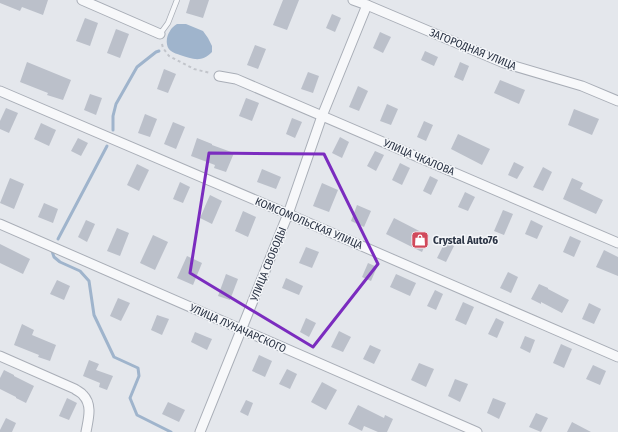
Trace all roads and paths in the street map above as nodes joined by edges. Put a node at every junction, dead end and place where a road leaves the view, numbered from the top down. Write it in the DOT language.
graph roads {
  1 [pos="82,0"];
  2 [pos="177,0"];
  3 [pos="353,0"];
  4 [pos="367,4"];
  5 [pos="160,34"];
  6 [pos="219,76"];
  7 [pos="0,91"];
  8 [pos="618,101"];
  9 [pos="322,116"];
  10 [pos="288,214"];
  11 [pos="0,224"];
  12 [pos="618,243"];
  13 [pos="242,330"];
  14 [pos="0,356"];
  15 [pos="618,358"];
  16 [pos="86,432"];
  17 [pos="200,432"];
  18 [pos="477,432"];
  1 -- 5 [label="street"];
  2 -- 5 [label="lane"];
  3 -- 4 [label="street, ЗАГОРОДНАЯ УЛИЦА"];
  4 -- 8 [label="street, ЗАГОРОДНАЯ УЛИЦА"];
  4 -- 9 [label="street, УЛИЦА СВОБОДЫ"];
  5 -- 6 [label="path"];
  6 -- 9 [label="street, УЛИЦА ЧКАЛОВА"];
  7 -- 10 [label="street, КОМСОМОЛЬСКАЯ УЛИЦА"];
  9 -- 10 [label="street, УЛИЦА СВОБОДЫ"];
  9 -- 12 [label="street, УЛИЦА ЧКАЛОВА"];
  10 -- 13 [label="street, УЛИЦА СВОБОДЫ"];
  10 -- 15 [label="street, КОМСОМОЛЬСКАЯ УЛИЦА"];
  11 -- 13 [label="street, УЛИЦА ЛУНАЧАРСКОГО"];
  13 -- 17 [label="street, УЛИЦА СВОБОДЫ"];
  13 -- 18 [label="street, УЛИЦА ЛУНАЧАРСКОГО"];
  14 -- 16 [label="street"];
}
